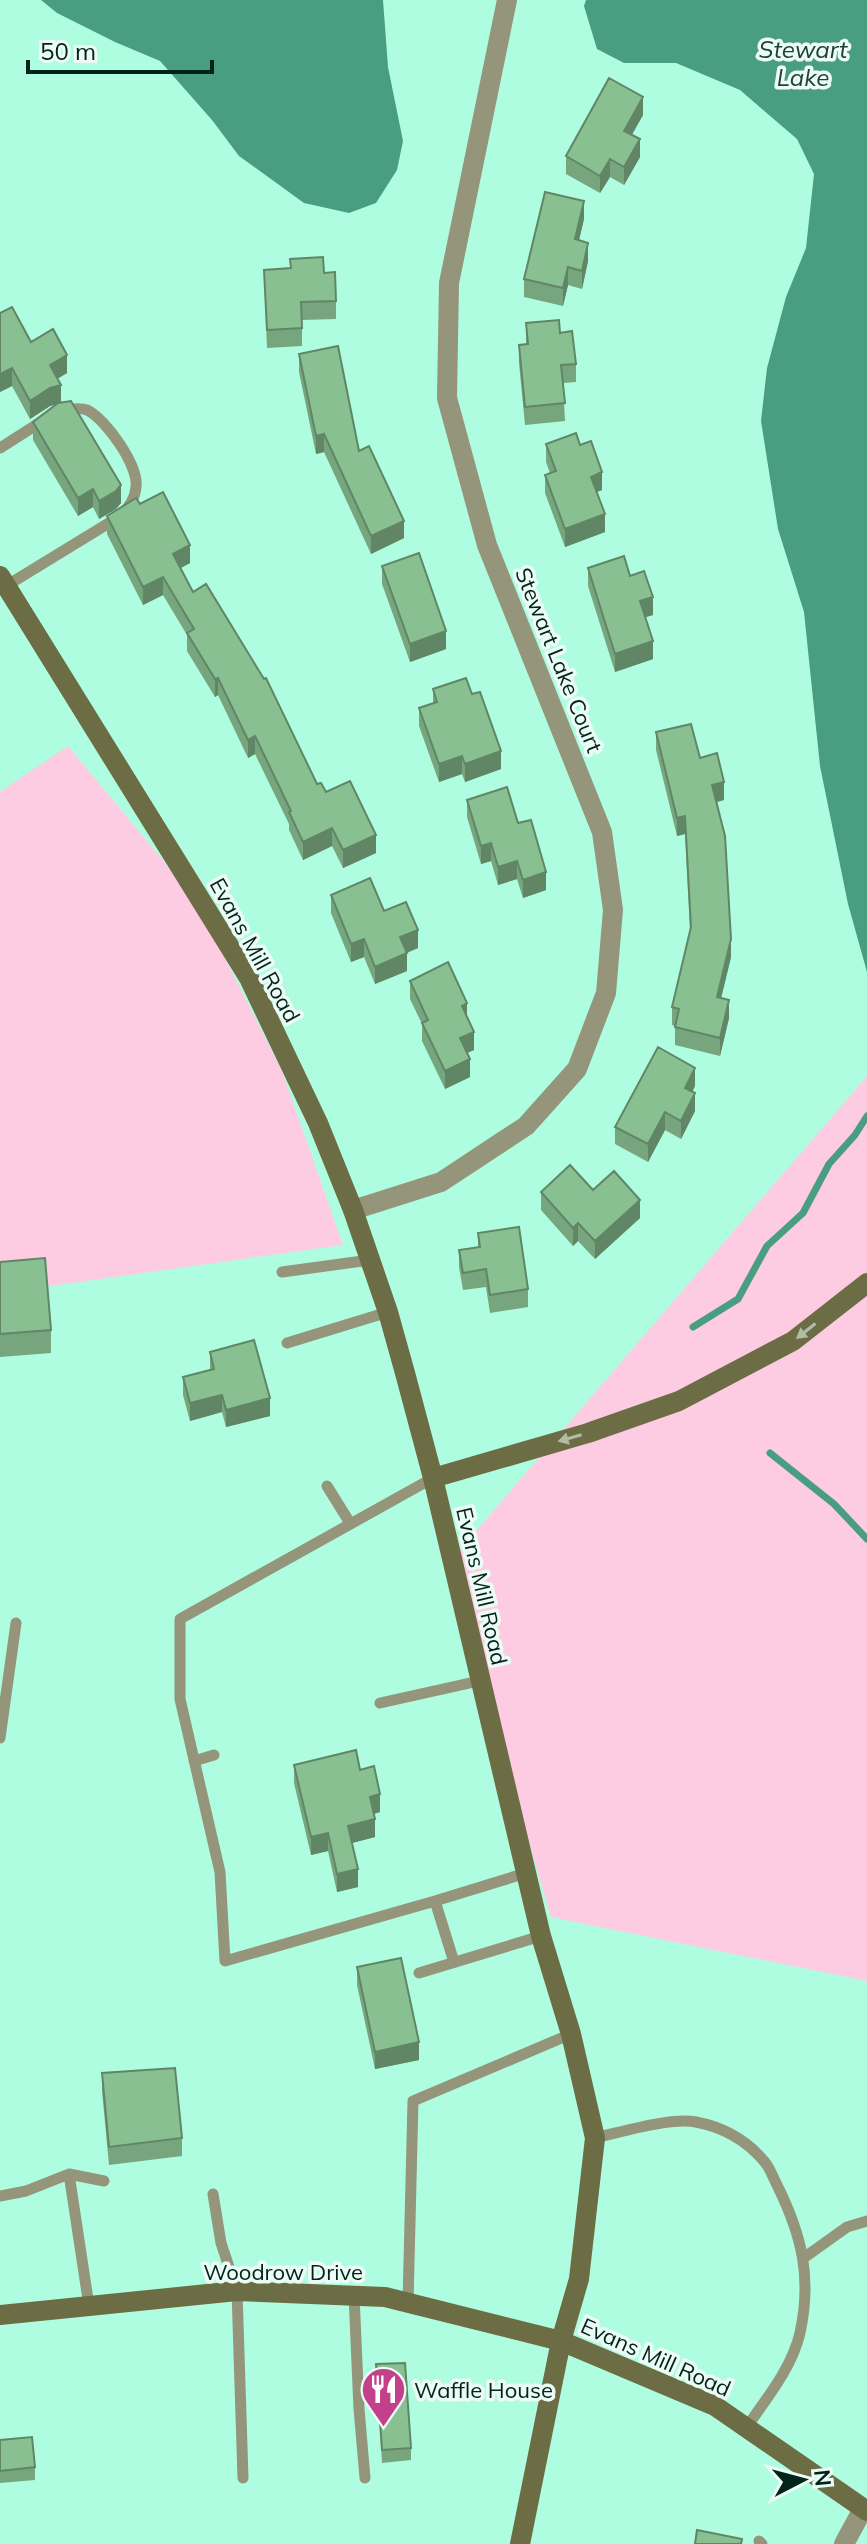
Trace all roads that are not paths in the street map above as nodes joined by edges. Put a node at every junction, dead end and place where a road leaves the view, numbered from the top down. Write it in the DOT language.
graph roads {
  1 [pos="507,0"];
  2 [pos="0,448"];
  3 [pos="3,581"];
  4 [pos="353,1210"];
  5 [pos="370,1260"];
  6 [pos="282,1272"];
  7 [pos="867,1283"];
  8 [pos="388,1312"];
  9 [pos="287,1343"];
  10 [pos="433,1478"];
  11 [pos="327,1486"];
  12 [pos="350,1523"];
  13 [pos="16,1623"];
  14 [pos="479,1681"];
  15 [pos="380,1703"];
  16 [pos="0,1738"];
  17 [pos="214,1755"];
  18 [pos="194,1761"];
  19 [pos="526,1873"];
  20 [pos="435,1901"];
  21 [pos="541,1936"];
  22 [pos="454,1962"];
  23 [pos="419,1973"];
  24 [pos="571,2034"];
  25 [pos="595,2138"];
  26 [pos="69,2174"];
  27 [pos="104,2181"];
  28 [pos="213,2194"];
  29 [pos="0,2196"];
  30 [pos="867,2221"];
  31 [pos="805,2257"];
  32 [pos="237,2291"];
  33 [pos="354,2295"];
  34 [pos="408,2303"];
  35 [pos="89,2306"];
  36 [pos="0,2315"];
  37 [pos="561,2341"];
  38 [pos="746,2428"];
  39 [pos="243,2478"];
  40 [pos="365,2478"];
  41 [pos="865,2510"];
  42 [pos="520,2544"];
  43 [pos="844,2544"];
  1 -- 4 [label="street, Stewart Lake Court"];
  2 -- 3 [label="lane"];
  3 -- 4 [label="main road, Evans Mill Road"];
  4 -- 5 [label="main road, Evans Mill Road"];
  5 -- 6 [label="lane"];
  5 -- 8 [label="main road, Evans Mill Road"];
  7 -- 10 [label="main road, one-way"];
  8 -- 9 [label="lane"];
  8 -- 10 [label="main road, Evans Mill Road"];
  10 -- 12 [label="lane"];
  10 -- 14 [label="main road, Evans Mill Road"];
  11 -- 12 [label="lane"];
  12 -- 18 [label="lane"];
  13 -- 16 [label="lane"];
  14 -- 15 [label="lane"];
  14 -- 19 [label="main road, Evans Mill Road"];
  17 -- 18 [label="lane"];
  18 -- 20 [label="lane"];
  19 -- 20 [label="lane"];
  19 -- 21 [label="main road, Evans Mill Road"];
  20 -- 22 [label="lane"];
  21 -- 22 [label="lane"];
  21 -- 24 [label="main road, Evans Mill Road"];
  22 -- 23 [label="lane"];
  24 -- 25 [label="main road, Evans Mill Road"];
  24 -- 34 [label="lane"];
  25 -- 31 [label="lane"];
  25 -- 37 [label="main road, Evans Mill Road"];
  26 -- 27 [label="lane"];
  26 -- 29 [label="lane"];
  26 -- 35 [label="lane"];
  28 -- 32 [label="lane"];
  30 -- 31 [label="lane"];
  31 -- 38 [label="lane"];
  32 -- 33 [label="main road, Woodrow Drive"];
  32 -- 35 [label="main road, Woodrow Drive"];
  32 -- 39 [label="lane"];
  33 -- 34 [label="main road, Woodrow Drive"];
  33 -- 40 [label="lane"];
  34 -- 37 [label="main road, Woodrow Drive"];
  35 -- 36 [label="main road, Woodrow Drive"];
  37 -- 38 [label="main road, Evans Mill Road"];
  37 -- 42 [label="main road"];
  38 -- 41 [label="main road, Evans Mill Road"];
  41 -- 43 [label="street"];
}
